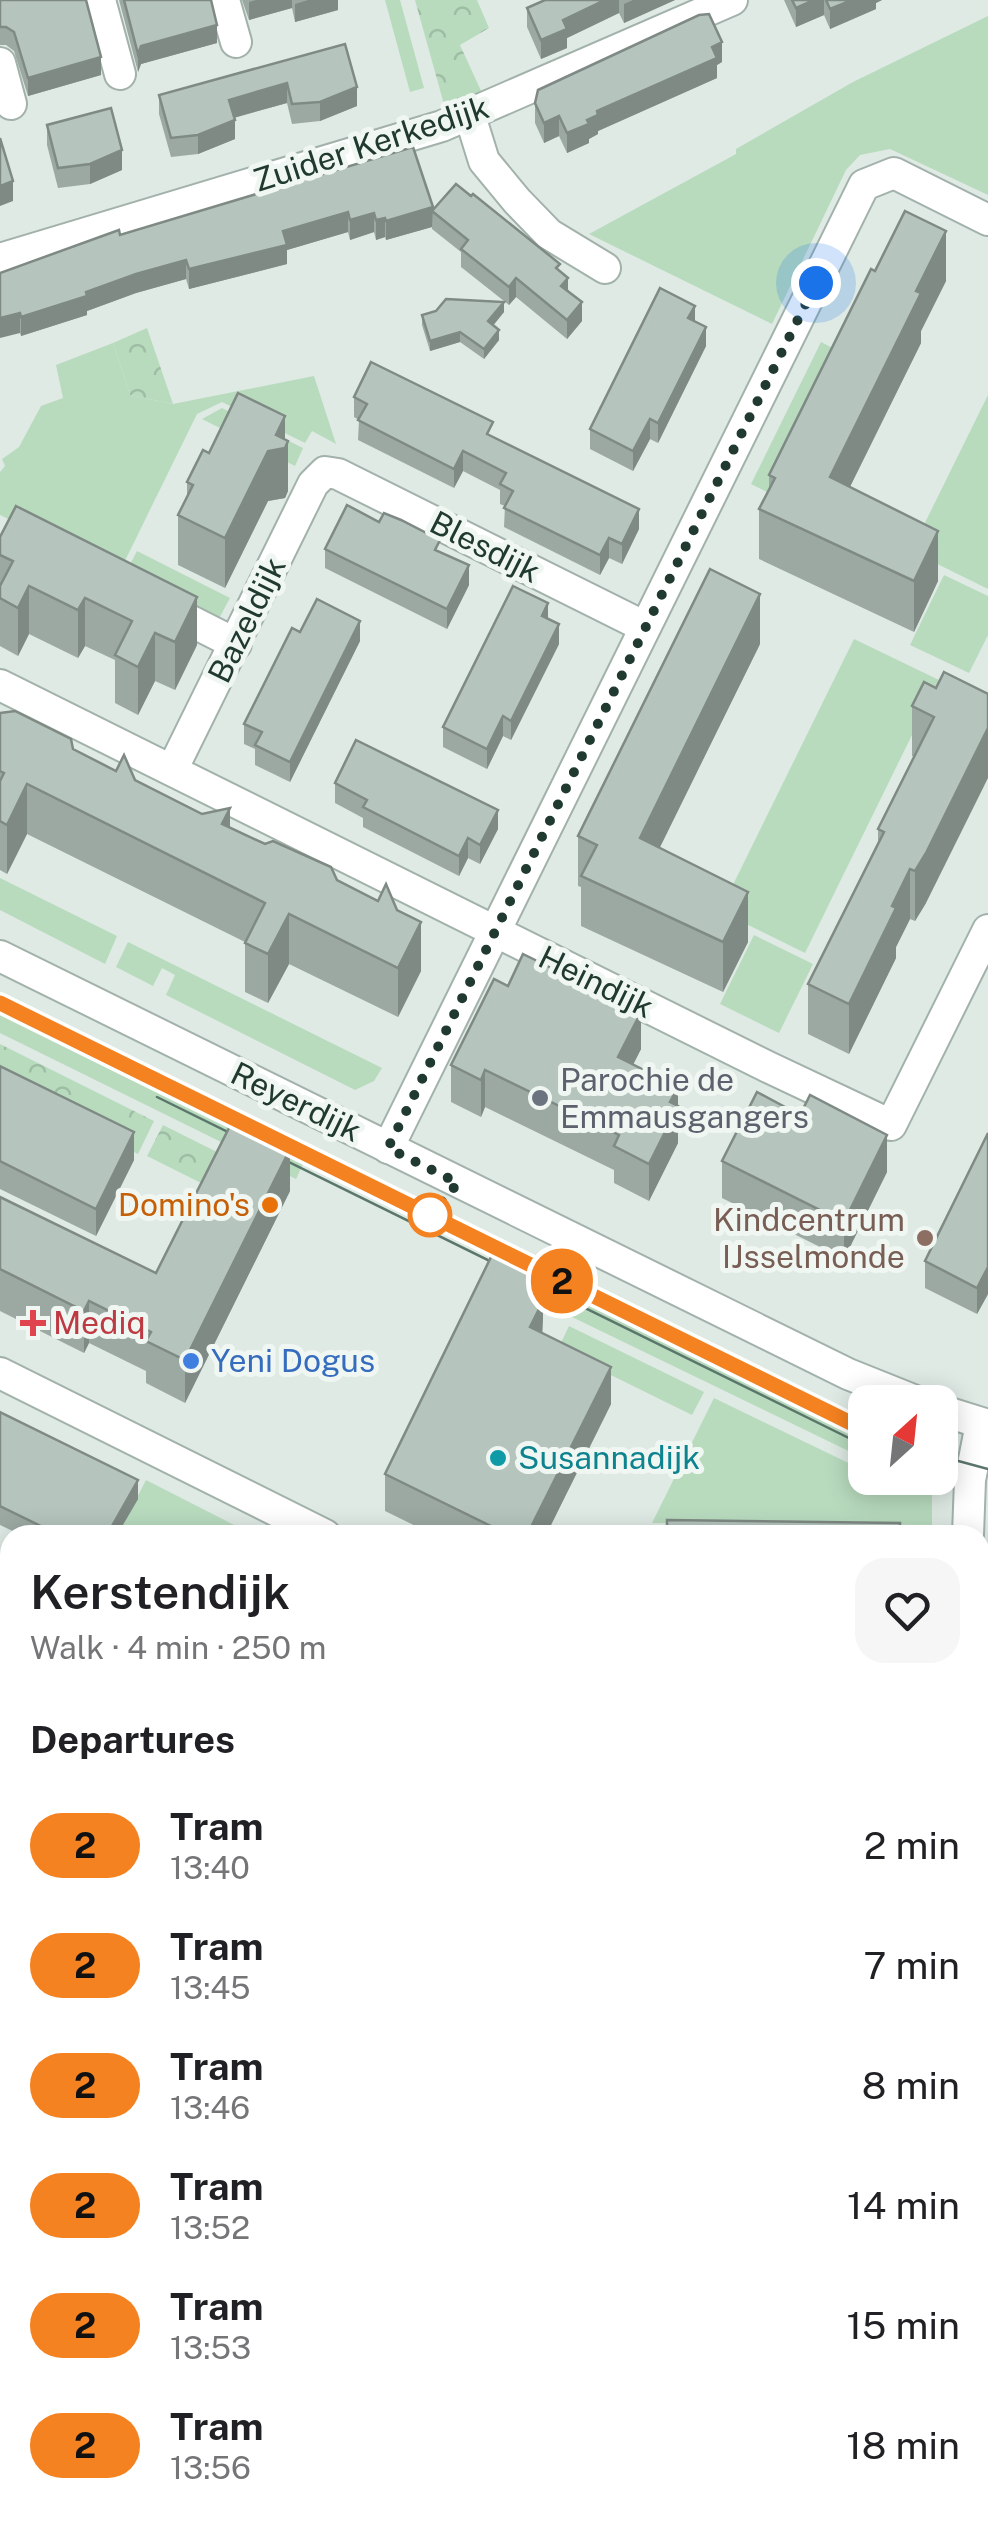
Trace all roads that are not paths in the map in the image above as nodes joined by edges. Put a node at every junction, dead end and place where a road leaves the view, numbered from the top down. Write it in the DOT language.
graph roads {
  1 [pos="100,0"];
  2 [pos="224,0"];
  3 [pos="732,0"];
  4 [pos="236,42"];
  5 [pos="0,64"];
  6 [pos="120,74"];
  7 [pos="11,104"];
  8 [pos="470,116"];
  9 [pos="988,220"];
  10 [pos="0,259"];
  11 [pos="605,268"];
  12 [pos="324,472"];
  13 [pos="134,592"];
  14 [pos="645,627"];
  15 [pos="236,644"];
  16 [pos="0,685"];
  17 [pos="172,770"];
  18 [pos="988,930"];
  19 [pos="496,932"];
  20 [pos="0,956"];
  21 [pos="388,1148"];
  22 [pos="0,1373"];
  23 [pos="873,1385"];
  24 [pos="958,1416"];
  25 [pos="984,1424"];
  26 [pos="305,1525"];
  27 [pos="968,1525"];
  1 -- 6 [label="street"];
  2 -- 4 [label="street"];
  3 -- 8 [label="street, Zuider Kerkedijk"];
  5 -- 7 [label="street"];
  8 -- 10 [label="street, Zuider Kerkedijk"];
  8 -- 11 [label="street"];
  9 -- 14 [label="street"];
  12 -- 14 [label="street, Blesdijk"];
  12 -- 15 [label="street, Bazeldijk"];
  13 -- 15 [label="street"];
  14 -- 19 [label="street"];
  15 -- 17 [label="street, Bazeldijk"];
  16 -- 17 [label="street, Heindijk"];
  17 -- 19 [label="street, Heindijk"];
  18 -- 19 [label="street, Heindijk"];
  19 -- 21 [label="street"];
  20 -- 21 [label="street, Reyerdijk"];
  21 -- 23 [label="street, Reyerdijk"];
  22 -- 26 [label="street"];
  24 -- 25 [label="street"];
  25 -- 27 [label="street"];
}
